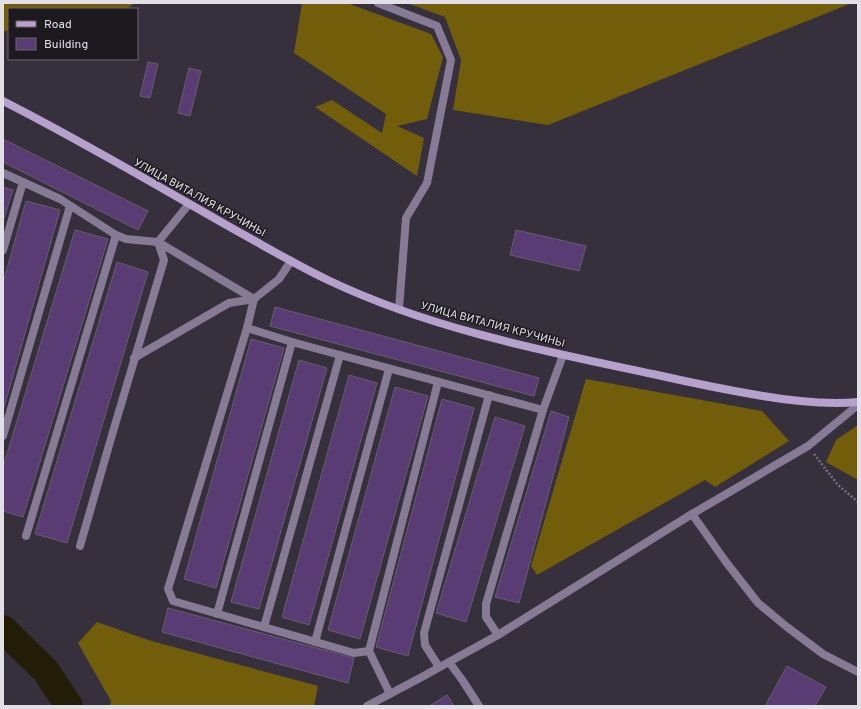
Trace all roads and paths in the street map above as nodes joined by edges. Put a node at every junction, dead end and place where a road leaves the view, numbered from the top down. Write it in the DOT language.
graph roads {
  1 [pos="378,3"];
  2 [pos="3,100"];
  3 [pos="3,173"];
  4 [pos="23,182"];
  5 [pos="189,204"];
  6 [pos="70,206"];
  7 [pos="116,234"];
  8 [pos="158,242"];
  9 [pos="3,250"];
  10 [pos="291,261"];
  11 [pos="254,299"];
  12 [pos="399,309"];
  13 [pos="247,328"];
  14 [pos="292,342"];
  15 [pos="340,355"];
  16 [pos="563,355"];
  17 [pos="134,358"];
  18 [pos="389,369"];
  19 [pos="438,382"];
  20 [pos="489,396"];
  21 [pos="858,402"];
  22 [pos="858,405"];
  23 [pos="542,410"];
  24 [pos="3,436"];
  25 [pos="808,446"];
  26 [pos="858,502"];
  27 [pos="692,514"];
  28 [pos="26,536"];
  29 [pos="80,546"];
  30 [pos="217,614"];
  31 [pos="264,627"];
  32 [pos="498,635"];
  33 [pos="315,642"];
  34 [pos="369,651"];
  35 [pos="449,662"];
  36 [pos="439,667"];
  37 [pos="858,672"];
  38 [pos="390,694"];
  39 [pos="366,706"];
  40 [pos="479,706"];
  1 -- 12 [label="street"];
  2 -- 5 [label="street, УЛИЦА ВИТАЛИЯ КРУЧИНЫ"];
  3 -- 4 [label="street"];
  4 -- 6 [label="street"];
  4 -- 9 [label="street"];
  5 -- 8 [label="street"];
  5 -- 10 [label="street, УЛИЦА ВИТАЛИЯ КРУЧИНЫ"];
  6 -- 7 [label="street"];
  6 -- 24 [label="street"];
  7 -- 8 [label="street"];
  7 -- 28 [label="street"];
  8 -- 11 [label="street"];
  8 -- 17 [label="street"];
  10 -- 11 [label="street"];
  10 -- 12 [label="street, УЛИЦА ВИТАЛИЯ КРУЧИНЫ"];
  11 -- 13 [label="street"];
  11 -- 17 [label="street"];
  12 -- 16 [label="street, УЛИЦА ВИТАЛИЯ КРУЧИНЫ"];
  13 -- 14 [label="street"];
  13 -- 30 [label="street"];
  14 -- 15 [label="street"];
  14 -- 30 [label="street"];
  15 -- 18 [label="street"];
  15 -- 31 [label="street"];
  16 -- 21 [label="street, УЛИЦА ВИТАЛИЯ КРУЧИНЫ"];
  16 -- 23 [label="street"];
  17 -- 29 [label="street"];
  18 -- 19 [label="street"];
  18 -- 33 [label="street"];
  19 -- 20 [label="street"];
  19 -- 34 [label="street"];
  20 -- 23 [label="street"];
  20 -- 36 [label="street"];
  22 -- 25 [label="street"];
  23 -- 32 [label="street"];
  25 -- 26 [label="path"];
  25 -- 27 [label="street"];
  27 -- 32 [label="street"];
  27 -- 37 [label="street"];
  30 -- 31 [label="street"];
  31 -- 33 [label="street"];
  32 -- 35 [label="street"];
  33 -- 34 [label="street"];
  34 -- 38 [label="street"];
  35 -- 36 [label="street"];
  35 -- 40 [label="street"];
  36 -- 38 [label="street"];
  38 -- 39 [label="street"];
}
